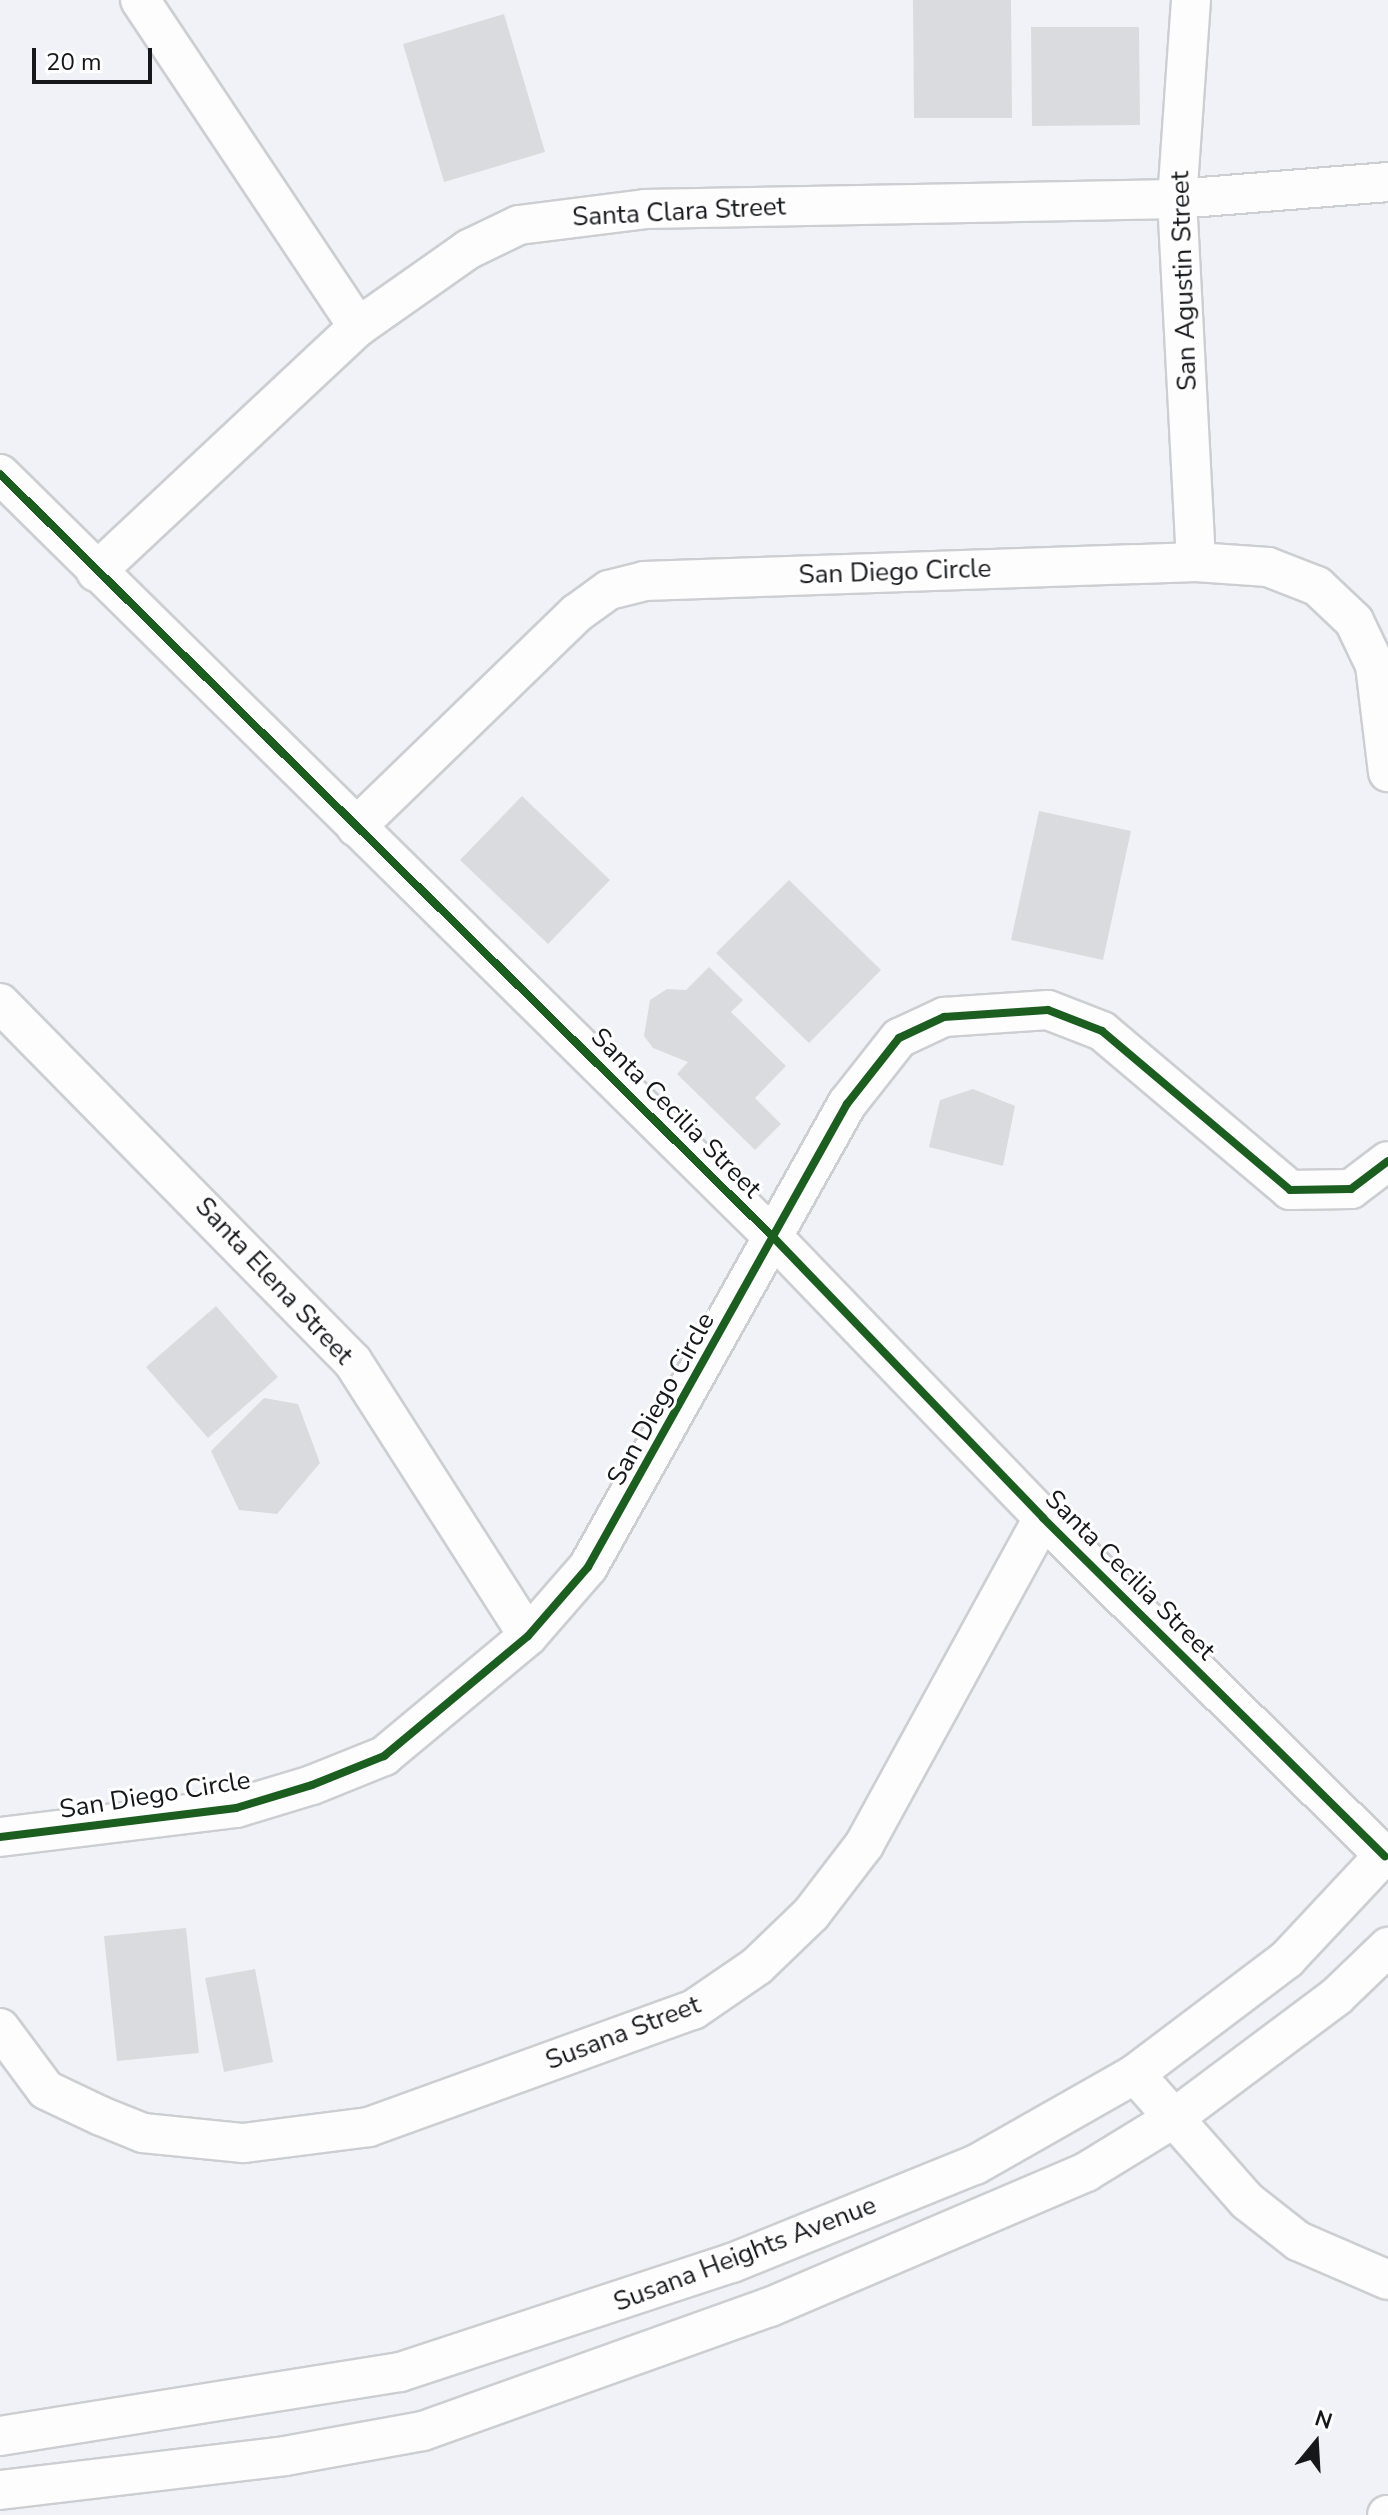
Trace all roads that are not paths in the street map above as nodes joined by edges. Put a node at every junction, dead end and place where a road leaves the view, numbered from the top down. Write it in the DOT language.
graph roads {
  1 [pos="140,0"];
  2 [pos="1191,0"];
  3 [pos="1388,182"];
  4 [pos="1177,199"];
  5 [pos="358,327"];
  6 [pos="0,474"];
  7 [pos="1196,562"];
  8 [pos="96,572"];
  9 [pos="1388,772"];
  10 [pos="356,827"];
  11 [pos="0,1003"];
  12 [pos="1388,1161"];
  13 [pos="774,1238"];
  14 [pos="1043,1518"];
  15 [pos="528,1636"];
  16 [pos="0,1837"];
  17 [pos="1386,1854"];
  18 [pos="1388,1947"];
  19 [pos="0,2028"];
  20 [pos="1135,2074"];
  21 [pos="1174,2118"];
  22 [pos="1388,2280"];
  23 [pos="0,2436"];
  24 [pos="0,2490"];
  1 -- 5 [label="street"];
  2 -- 4 [label="street, San Agustin Street"];
  3 -- 4 [label="street, Santa Clara Street"];
  4 -- 5 [label="street, Santa Clara Street"];
  4 -- 7 [label="street, San Agustin Street"];
  5 -- 8 [label="street, Santa Clara Street"];
  6 -- 8 [label="street, Santa Cecilia Street"];
  7 -- 9 [label="street, San Diego Circle"];
  7 -- 10 [label="street, San Diego Circle"];
  8 -- 10 [label="street, Santa Cecilia Street"];
  10 -- 13 [label="street, Santa Cecilia Street"];
  11 -- 15 [label="street, Santa Elena Street"];
  12 -- 13 [label="street, San Diego Circle"];
  13 -- 14 [label="street, Santa Cecilia Street"];
  13 -- 15 [label="street, San Diego Circle"];
  14 -- 17 [label="street, Santa Cecilia Street"];
  14 -- 19 [label="street, Susana Street"];
  15 -- 16 [label="street, San Diego Circle"];
  17 -- 20 [label="street, Susana Heights Avenue"];
  18 -- 21 [label="street"];
  20 -- 21 [label="street"];
  20 -- 23 [label="street, Susana Heights Avenue"];
  21 -- 22 [label="street"];
  21 -- 24 [label="street"];
}
